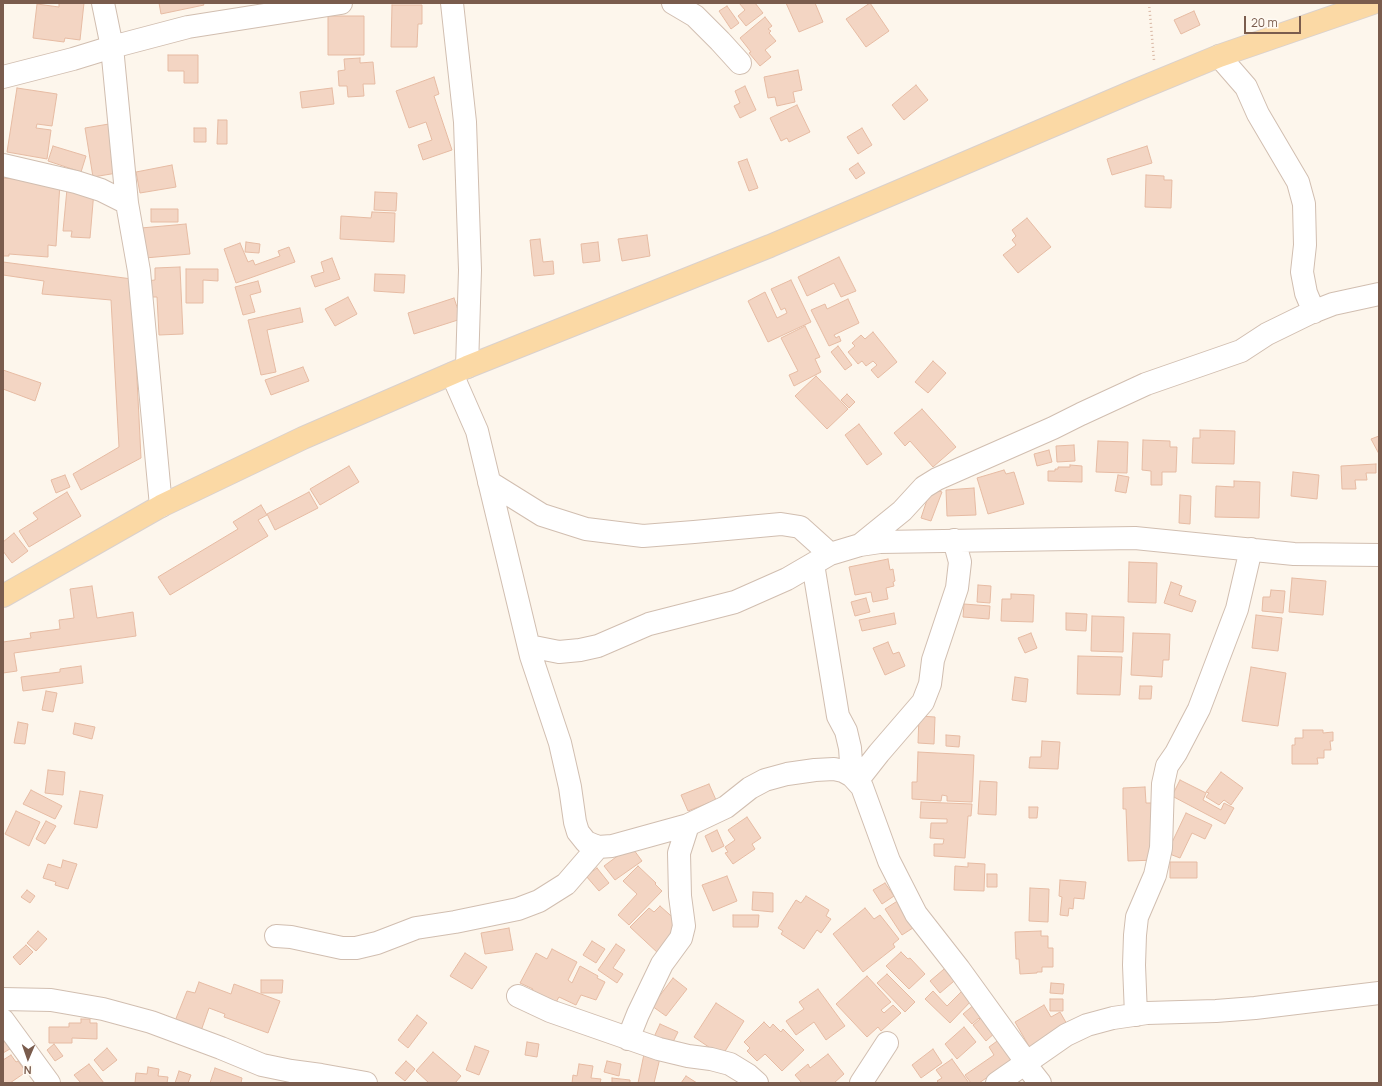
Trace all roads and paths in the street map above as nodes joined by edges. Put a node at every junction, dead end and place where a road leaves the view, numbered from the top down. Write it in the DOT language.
graph roads {
  1 [pos="103,3"];
  2 [pos="341,3"];
  3 [pos="452,3"];
  4 [pos="673,3"];
  5 [pos="1149,3"];
  6 [pos="1373,3"];
  7 [pos="112,47"];
  8 [pos="1219,56"];
  9 [pos="740,63"];
  10 [pos="3,77"];
  11 [pos="1155,82"];
  12 [pos="3,165"];
  13 [pos="127,203"];
  14 [pos="1379,294"];
  15 [pos="1314,312"];
  16 [pos="460,371"];
  17 [pos="489,482"];
  18 [pos="161,506"];
  19 [pos="954,540"];
  20 [pos="860,545"];
  21 [pos="1251,550"];
  22 [pos="1379,555"];
  23 [pos="821,559"];
  24 [pos="3,596"];
  25 [pos="529,646"];
  26 [pos="854,778"];
  27 [pos="688,825"];
  28 [pos="598,847"];
  29 [pos="276,936"];
  30 [pos="1379,993"];
  31 [pos="518,996"];
  32 [pos="3,999"];
  33 [pos="1136,1014"];
  34 [pos="3,1021"];
  35 [pos="628,1038"];
  36 [pos="887,1043"];
  37 [pos="1026,1064"];
  38 [pos="49,1083"];
  39 [pos="366,1083"];
  40 [pos="757,1083"];
  41 [pos="861,1083"];
  42 [pos="997,1083"];
  43 [pos="1040,1083"];
  1 -- 7 [label="street"];
  2 -- 7 [label="street"];
  3 -- 16 [label="street"];
  4 -- 9 [label="street"];
  5 -- 11 [label="path"];
  6 -- 8 [label="main road"];
  7 -- 10 [label="street"];
  7 -- 13 [label="street"];
  8 -- 11 [label="main road"];
  8 -- 15 [label="street"];
  11 -- 16 [label="main road"];
  12 -- 13 [label="street"];
  13 -- 18 [label="street"];
  14 -- 15 [label="street"];
  15 -- 20 [label="street"];
  16 -- 17 [label="street"];
  16 -- 18 [label="main road"];
  17 -- 23 [label="street"];
  17 -- 25 [label="street"];
  18 -- 24 [label="main road"];
  19 -- 20 [label="street"];
  19 -- 21 [label="street"];
  19 -- 26 [label="street"];
  20 -- 23 [label="street"];
  21 -- 22 [label="street"];
  21 -- 33 [label="street"];
  23 -- 25 [label="street"];
  23 -- 26 [label="street"];
  25 -- 28 [label="street"];
  26 -- 27 [label="street"];
  26 -- 37 [label="street"];
  27 -- 28 [label="street"];
  27 -- 35 [label="street"];
  28 -- 29 [label="street"];
  30 -- 33 [label="street"];
  31 -- 35 [label="street"];
  32 -- 39 [label="street"];
  33 -- 37 [label="street"];
  34 -- 38 [label="street"];
  35 -- 40 [label="street"];
  36 -- 41 [label="street"];
  37 -- 42 [label="street"];
  37 -- 43 [label="street"];
}
